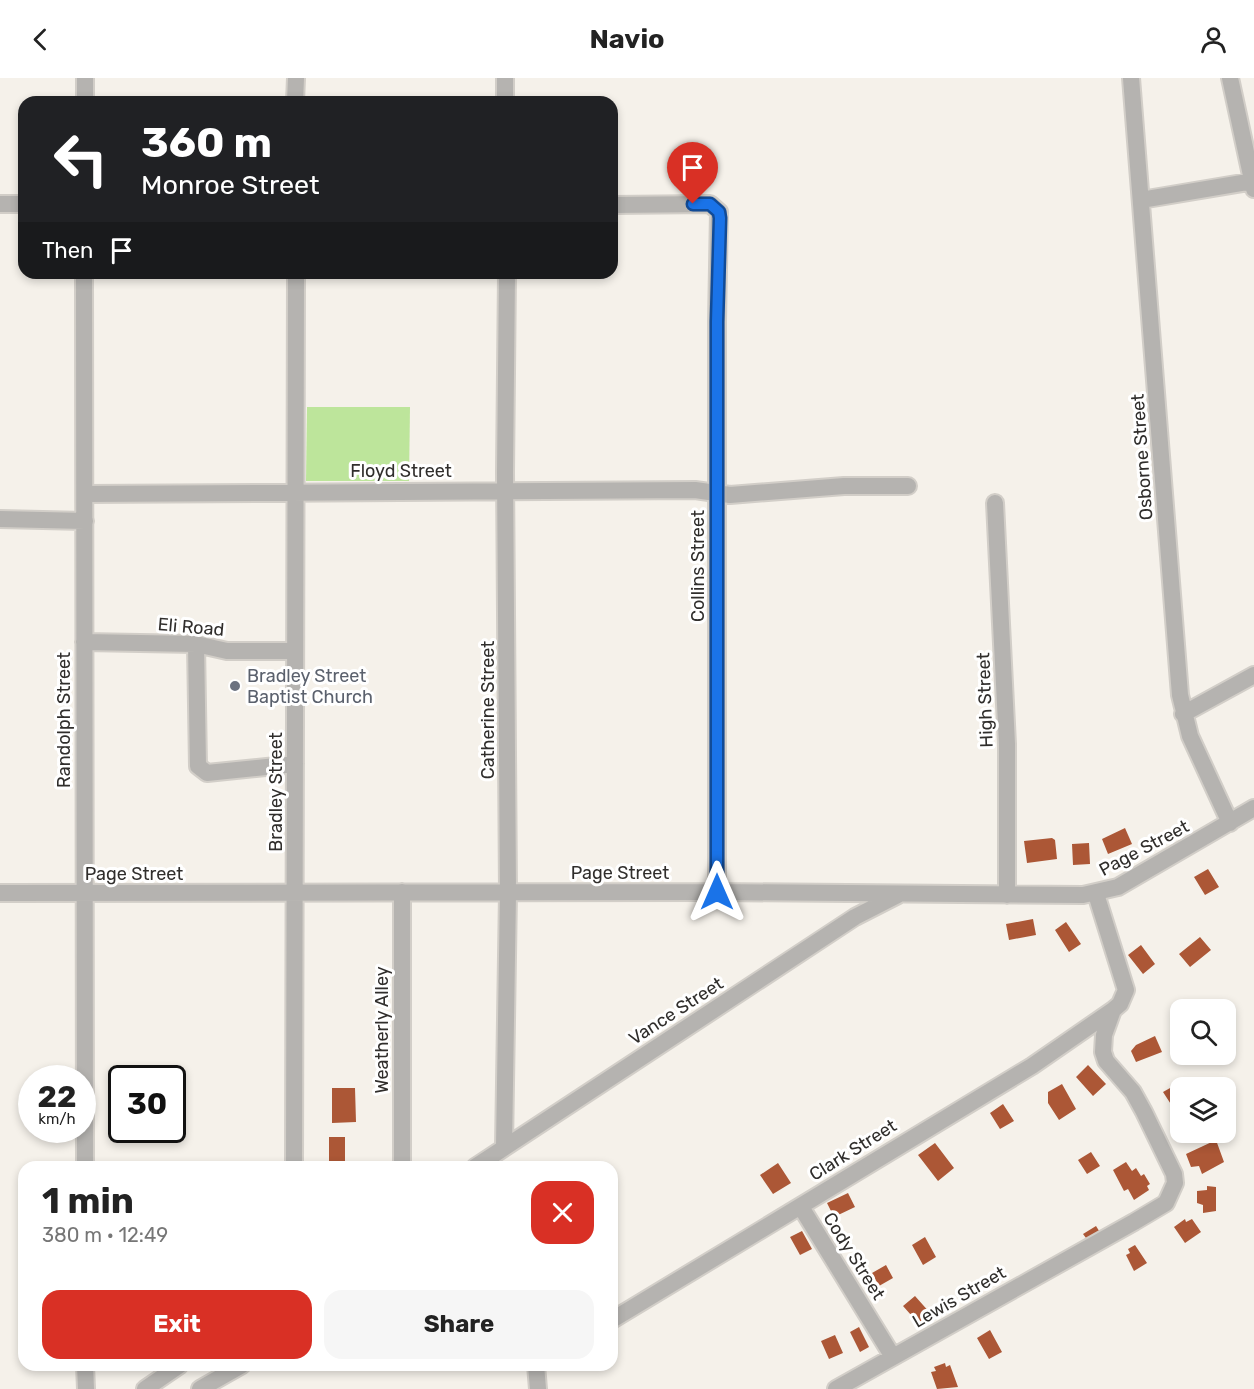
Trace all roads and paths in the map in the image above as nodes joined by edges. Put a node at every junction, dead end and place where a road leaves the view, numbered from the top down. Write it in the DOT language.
graph roads {
  1 [pos="84,78"];
  2 [pos="296,78"];
  3 [pos="506,78"];
  4 [pos="1131,78"];
  5 [pos="1230,78"];
  6 [pos="85,96"];
  7 [pos="296,96"];
  8 [pos="505,96"];
  9 [pos="1254,184"];
  10 [pos="1141,200"];
  11 [pos="0,204"];
  12 [pos="18,204"];
  13 [pos="618,206"];
  14 [pos="84,279"];
  15 [pos="296,279"];
  16 [pos="507,279"];
  17 [pos="908,486"];
  18 [pos="506,490"];
  19 [pos="294,492"];
  20 [pos="717,493"];
  21 [pos="85,494"];
  22 [pos="995,503"];
  23 [pos="0,519"];
  24 [pos="85,521"];
  25 [pos="84,642"];
  26 [pos="196,644"];
  27 [pos="296,651"];
  28 [pos="1254,675"];
  29 [pos="1184,714"];
  30 [pos="296,764"];
  31 [pos="1254,808"];
  32 [pos="1230,823"];
  33 [pos="0,892"];
  34 [pos="296,892"];
  35 [pos="402,892"];
  36 [pos="717,892"];
  37 [pos="84,893"];
  38 [pos="508,893"];
  39 [pos="901,894"];
  40 [pos="1096,894"];
  41 [pos="1007,895"];
  42 [pos="1113,1010"];
  43 [pos="504,1147"];
  44 [pos="85,1161"];
  45 [pos="294,1161"];
  46 [pos="402,1161"];
  47 [pos="484,1161"];
  48 [pos="801,1207"];
  49 [pos="618,1316"];
  50 [pos="893,1357"];
  51 [pos="86,1371"];
  52 [pos="171,1371"];
  53 [pos="232,1371"];
  54 [pos="536,1371"];
  55 [pos="86,1389"];
  56 [pos="145,1389"];
  57 [pos="200,1389"];
  58 [pos="538,1389"];
  59 [pos="836,1389"];
  1 -- 6 [label="street"];
  2 -- 7 [label="street"];
  3 -- 8 [label="street"];
  4 -- 10 [label="street, Osborne Street"];
  5 -- 9 [label="street"];
  9 -- 10 [label="street"];
  10 -- 29 [label="street, Osborne Street"];
  11 -- 12 [label="street"];
  13 -- 20 [label="street, Collins Street"];
  14 -- 21 [label="street, Randolph Street"];
  15 -- 19 [label="street, Bradley Street"];
  16 -- 18 [label="street, Catherine Street"];
  17 -- 20 [label="street"];
  18 -- 19 [label="street, Floyd Street"];
  18 -- 20 [label="street, Floyd Street"];
  18 -- 38 [label="street, Catherine Street"];
  19 -- 21 [label="street, Floyd Street"];
  19 -- 27 [label="street, Bradley Street"];
  20 -- 36 [label="street, Collins Street"];
  21 -- 24 [label="street, Randolph Street"];
  22 -- 41 [label="street, High Street"];
  23 -- 24 [label="street"];
  24 -- 25 [label="street, Randolph Street"];
  25 -- 26 [label="street, Eli Road"];
  25 -- 37 [label="street, Randolph Street"];
  26 -- 27 [label="street, Eli Road"];
  26 -- 30 [label="street"];
  27 -- 30 [label="street, Bradley Street"];
  28 -- 29 [label="street"];
  29 -- 32 [label="street, Osborne Street"];
  30 -- 34 [label="street, Bradley Street"];
  31 -- 32 [label="street, Page Street"];
  32 -- 40 [label="street, Page Street"];
  33 -- 37 [label="street, Page Street"];
  34 -- 35 [label="street, Page Street"];
  34 -- 37 [label="street, Page Street"];
  34 -- 45 [label="street, Bradley Street"];
  35 -- 38 [label="street, Page Street"];
  35 -- 46 [label="street, Weatherly Alley"];
  36 -- 38 [label="street, Page Street"];
  36 -- 39 [label="street, Page Street"];
  37 -- 44 [label="street, Randolph Street"];
  38 -- 43 [label="street, Catherine Street"];
  39 -- 41 [label="street, Page Street"];
  39 -- 43 [label="street, Vance Street"];
  40 -- 41 [label="street, Page Street"];
  40 -- 42 [label="street, Lewis Street"];
  42 -- 48 [label="street, Clark Street"];
  42 -- 50 [label="street, Lewis Street"];
  43 -- 47 [label="street, Vance Street"];
  48 -- 49 [label="street, Clark Street"];
  48 -- 50 [label="street, Cody Street"];
  50 -- 59 [label="street, Lewis Street"];
  51 -- 55 [label="street"];
  52 -- 56 [label="street"];
  53 -- 57 [label="street"];
  54 -- 58 [label="street"];
}
